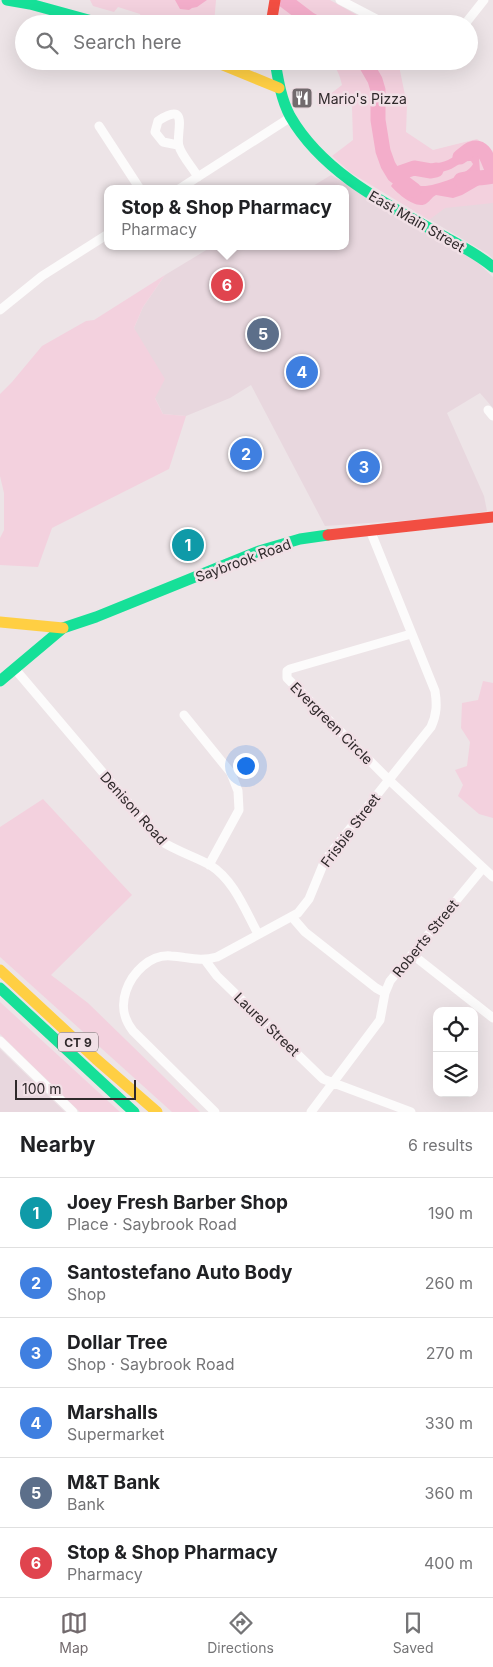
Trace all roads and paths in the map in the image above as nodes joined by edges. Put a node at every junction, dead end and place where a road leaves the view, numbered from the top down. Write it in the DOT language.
graph roads {
  1 [pos="7,0"];
  2 [pos="340,0"];
  3 [pos="484,0"];
  4 [pos="70,15"];
  5 [pos="369,15"];
  6 [pos="472,15"];
  7 [pos="236,70"];
  8 [pos="276,70"];
  9 [pos="279,88"];
  10 [pos="291,117"];
  11 [pos="99,126"];
  12 [pos="178,145"];
  13 [pos="198,177"];
  14 [pos="137,185"];
  15 [pos="185,185"];
  16 [pos="104,237"];
  17 [pos="493,267"];
  18 [pos="0,310"];
  19 [pos="493,517"];
  20 [pos="370,530"];
  21 [pos="0,622"];
  22 [pos="62,628"];
  23 [pos="411,634"];
  24 [pos="15,669"];
  25 [pos="0,681"];
  26 [pos="184,715"];
  27 [pos="389,780"];
  28 [pos="209,865"];
  29 [pos="482,868"];
  30 [pos="493,877"];
  31 [pos="292,917"];
  32 [pos="258,934"];
  33 [pos="413,955"];
  34 [pos="205,960"];
  35 [pos="0,970"];
  36 [pos="0,988"];
  37 [pos="386,993"];
  38 [pos="493,1018"];
  39 [pos="0,1041"];
  40 [pos="332,1083"];
  41 [pos="73,1112"];
  42 [pos="134,1112"];
  43 [pos="157,1112"];
  44 [pos="215,1112"];
  45 [pos="311,1112"];
  46 [pos="411,1112"];
  1 -- 4 [label="main road"];
  2 -- 5 [label="street"];
  3 -- 6 [label="street"];
  7 -- 9 [label="main road"];
  8 -- 9 [label="main road, East Main Street"];
  9 -- 10 [label="main road, East Main Street"];
  10 -- 13 [label="street"];
  10 -- 17 [label="main road, East Main Street"];
  11 -- 14 [label="street"];
  12 -- 13 [label="street"];
  13 -- 15 [label="street"];
  16 -- 18 [label="street"];
  19 -- 20 [label="main road, Saybrook Road"];
  20 -- 22 [label="main road, Saybrook Road"];
  20 -- 23 [label="street, Frisbie Street"];
  21 -- 22 [label="main road, Saybrook Road"];
  22 -- 24 [label="main road"];
  23 -- 27 [label="street, Frisbie Street"];
  23 -- 27 [label="street, Evergreen Circle"];
  24 -- 25 [label="main road"];
  24 -- 28 [label="street, Denison Road"];
  26 -- 28 [label="street"];
  27 -- 29 [label="street"];
  27 -- 31 [label="street, Frisbie Street"];
  28 -- 32 [label="street, Denison Road"];
  29 -- 30 [label="street"];
  29 -- 33 [label="street, Roberts Street"];
  31 -- 32 [label="street, Frisbie Street"];
  31 -- 37 [label="street"];
  32 -- 34 [label="street, Frisbie Street"];
  33 -- 37 [label="street, Roberts Street"];
  33 -- 38 [label="street"];
  34 -- 40 [label="street, Laurel Street"];
  34 -- 44 [label="street, Frisbie Street"];
  35 -- 43 [label="main road, CT 9"];
  36 -- 42 [label="main road, CT 9"];
  37 -- 40 [label="street, Roberts Street"];
  39 -- 41 [label="street"];
  40 -- 45 [label="street, Roberts Street"];
  40 -- 46 [label="street, Laurel Street"];
}
